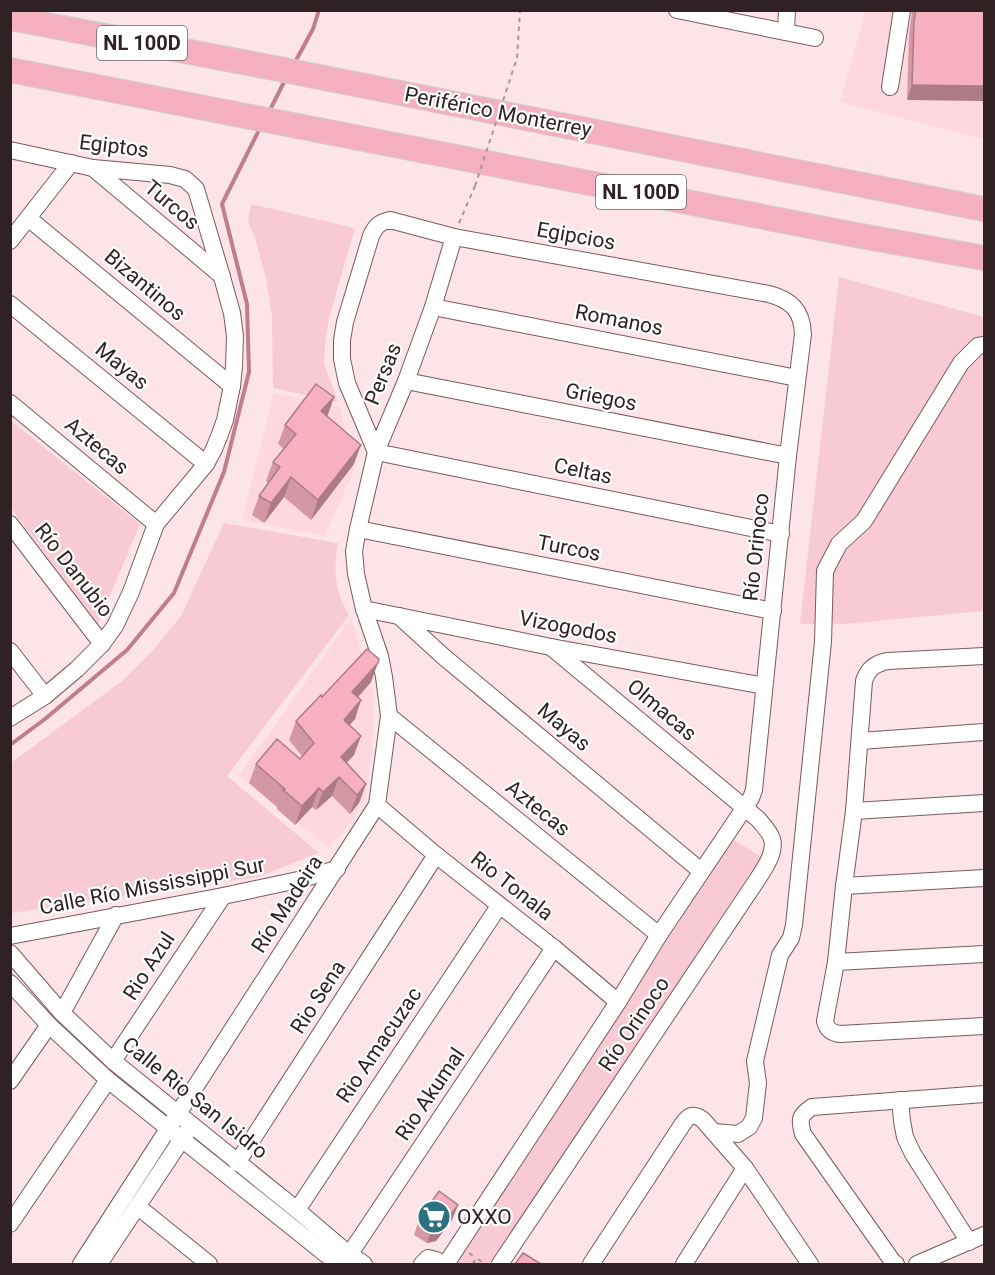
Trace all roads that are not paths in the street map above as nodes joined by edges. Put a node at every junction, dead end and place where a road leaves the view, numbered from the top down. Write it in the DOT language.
graph roads {
  1 [pos="677,10"];
  2 [pos="787,10"];
  3 [pos="902,10"];
  4 [pos="10,18"];
  5 [pos="786,32"];
  6 [pos="815,38"];
  7 [pos="10,70"];
  8 [pos="890,87"];
  9 [pos="10,150"];
  10 [pos="71,163"];
  11 [pos="93,168"];
  12 [pos="984,209"];
  13 [pos="28,218"];
  14 [pos="454,237"];
  15 [pos="10,241"];
  16 [pos="984,258"];
  17 [pos="222,277"];
  18 [pos="781,298"];
  19 [pos="10,304"];
  20 [pos="433,307"];
  21 [pos="984,345"];
  22 [pos="797,378"];
  23 [pos="406,381"];
  24 [pos="232,386"];
  25 [pos="10,403"];
  26 [pos="376,452"];
  27 [pos="788,456"];
  28 [pos="206,464"];
  29 [pos="10,524"];
  30 [pos="156,524"];
  31 [pos="358,529"];
  32 [pos="781,534"];
  33 [pos="364,609"];
  34 [pos="772,611"];
  35 [pos="399,616"];
  36 [pos="102,644"];
  37 [pos="551,647"];
  38 [pos="10,651"];
  39 [pos="984,656"];
  40 [pos="764,686"];
  41 [pos="45,696"];
  42 [pos="389,716"];
  43 [pos="10,718"];
  44 [pos="984,732"];
  45 [pos="860,741"];
  46 [pos="984,804"];
  47 [pos="377,805"];
  48 [pos="744,807"];
  49 [pos="854,811"];
  50 [pos="436,855"];
  51 [pos="337,869"];
  52 [pos="701,871"];
  53 [pos="984,878"];
  54 [pos="844,886"];
  55 [pos="223,896"];
  56 [pos="499,906"];
  57 [pos="116,915"];
  58 [pos="659,934"];
  59 [pos="10,936"];
  60 [pos="554,948"];
  61 [pos="10,952"];
  62 [pos="984,954"];
  63 [pos="836,962"];
  64 [pos="10,983"];
  65 [pos="618,1002"];
  66 [pos="62,1013"];
  67 [pos="49,1025"];
  68 [pos="984,1026"];
  69 [pos="113,1061"];
  70 [pos="108,1080"];
  71 [pos="10,1082"];
  72 [pos="983,1099"];
  73 [pos="900,1100"];
  74 [pos="173,1121"];
  75 [pos="187,1132"];
  76 [pos="714,1132"];
  77 [pos="237,1162"];
  78 [pos="745,1168"];
  79 [pos="137,1206"];
  80 [pos="297,1210"];
  81 [pos="10,1224"];
  82 [pos="112,1230"];
  83 [pos="977,1239"];
  84 [pos="349,1262"];
  85 [pos="81,1264"];
  86 [pos="99,1264"];
  87 [pos="209,1264"];
  88 [pos="422,1264"];
  89 [pos="444,1264"];
  90 [pos="500,1264"];
  91 [pos="591,1264"];
  92 [pos="684,1264"];
  93 [pos="810,1264"];
  94 [pos="896,1264"];
  95 [pos="917,1264"];
  1 -- 5 [label="street"];
  2 -- 5 [label="street"];
  3 -- 8 [label="street"];
  4 -- 12 [label="highway, Periférico Monterrey / NL 100D"];
  5 -- 6 [label="street"];
  7 -- 16 [label="highway, NL 100D"];
  9 -- 10 [label="street, Egiptos"];
  10 -- 11 [label="street, Egiptos"];
  10 -- 13 [label="street"];
  11 -- 17 [label="street, Turcos"];
  11 -- 17 [label="street, Egiptos"];
  13 -- 15 [label="street"];
  13 -- 24 [label="street, Bizantinos"];
  14 -- 18 [label="street, Egipcios"];
  14 -- 20 [label="street, Persas"];
  14 -- 26 [label="street, Egipcios"];
  17 -- 24 [label="street, Egiptos"];
  18 -- 22 [label="street, Río Orinoco"];
  19 -- 28 [label="street, Mayas"];
  20 -- 22 [label="street, Romanos"];
  20 -- 23 [label="street, Persas"];
  21 -- 76 [label="street"];
  22 -- 27 [label="street, Río Orinoco"];
  23 -- 26 [label="street, Persas"];
  23 -- 27 [label="street, Griegos"];
  24 -- 28 [label="street, Egiptos"];
  25 -- 30 [label="street, Aztecas"];
  26 -- 31 [label="street, Persas"];
  26 -- 32 [label="street, Celtas"];
  27 -- 32 [label="street, Río Orinoco"];
  28 -- 30 [label="street, Egiptos"];
  29 -- 36 [label="street, Río Danubio"];
  30 -- 36 [label="street, Egiptos"];
  31 -- 33 [label="street, Río Madeira"];
  31 -- 34 [label="street, Turcos"];
  32 -- 34 [label="street, Río Orinoco"];
  33 -- 35 [label="street, Vizogodos"];
  33 -- 42 [label="street, Río Madeira"];
  34 -- 40 [label="street, Río Orinoco"];
  35 -- 37 [label="street, Vizogodos"];
  35 -- 52 [label="street, Mayas"];
  36 -- 41 [label="street, Egiptos"];
  37 -- 40 [label="street, Vizogodos"];
  37 -- 48 [label="street, Olmacas"];
  38 -- 41 [label="street"];
  39 -- 45 [label="street"];
  40 -- 48 [label="street, Río Orinoco"];
  41 -- 43 [label="street, Egiptos"];
  42 -- 47 [label="street, Río Madeira"];
  42 -- 58 [label="street, Aztecas"];
  44 -- 45 [label="street"];
  45 -- 49 [label="street"];
  46 -- 49 [label="street"];
  47 -- 50 [label="street, Rio Tonala"];
  47 -- 51 [label="street, Río Madeira"];
  48 -- 52 [label="street, Río Orinoco"];
  48 -- 90 [label="street, Río Orinoco"];
  49 -- 54 [label="street"];
  50 -- 56 [label="street, Rio Tonala"];
  50 -- 77 [label="street, Rio Sena"];
  51 -- 55 [label="street, Calle Río Mississippi Sur"];
  51 -- 74 [label="street, Río Madeira"];
  52 -- 58 [label="street, Río Orinoco"];
  53 -- 54 [label="street"];
  54 -- 63 [label="street"];
  55 -- 57 [label="street, Calle Río Mississippi Sur"];
  55 -- 69 [label="street, Rio Azul"];
  56 -- 60 [label="street, Rio Tonala"];
  56 -- 80 [label="street, Rio Amacuzac"];
  57 -- 59 [label="street, Calle Río Mississippi Sur"];
  57 -- 66 [label="street"];
  58 -- 65 [label="street, Río Orinoco"];
  60 -- 65 [label="street, Rio Tonala"];
  60 -- 84 [label="street, Rio Akumal"];
  61 -- 66 [label="street, Calle Rio San Isidro"];
  62 -- 63 [label="street"];
  63 -- 68 [label="street"];
  64 -- 67 [label="street, Calle Rio San Isidro"];
  65 -- 89 [label="street, Río Orinoco"];
  66 -- 69 [label="street, Calle Rio San Isidro"];
  67 -- 70 [label="street, Calle Rio San Isidro"];
  67 -- 71 [label="street"];
  69 -- 74 [label="street, Calle Rio San Isidro"];
  70 -- 74 [label="street, Calle Rio San Isidro"];
  70 -- 81 [label="street"];
  72 -- 73 [label="street"];
  73 -- 83 [label="street"];
  73 -- 94 [label="street"];
  74 -- 75 [label="street, Calle Rio San Isidro"];
  74 -- 82 [label="street, Río Madeira"];
  75 -- 77 [label="street, Calle Rio San Isidro"];
  75 -- 79 [label="street, Río Madeira"];
  75 -- 84 [label="street, Calle Rio San Isidro"];
  76 -- 78 [label="street"];
  76 -- 91 [label="street"];
  77 -- 80 [label="street, Calle Rio San Isidro"];
  78 -- 92 [label="street"];
  78 -- 93 [label="street"];
  79 -- 82 [label="street, Río Madeira"];
  79 -- 87 [label="street"];
  80 -- 84 [label="street, Calle Rio San Isidro"];
  82 -- 85 [label="street, Río Madeira"];
  82 -- 86 [label="street, Río Madeira"];
  83 -- 95 [label="street"];
  88 -- 89 [label="street"];
}
